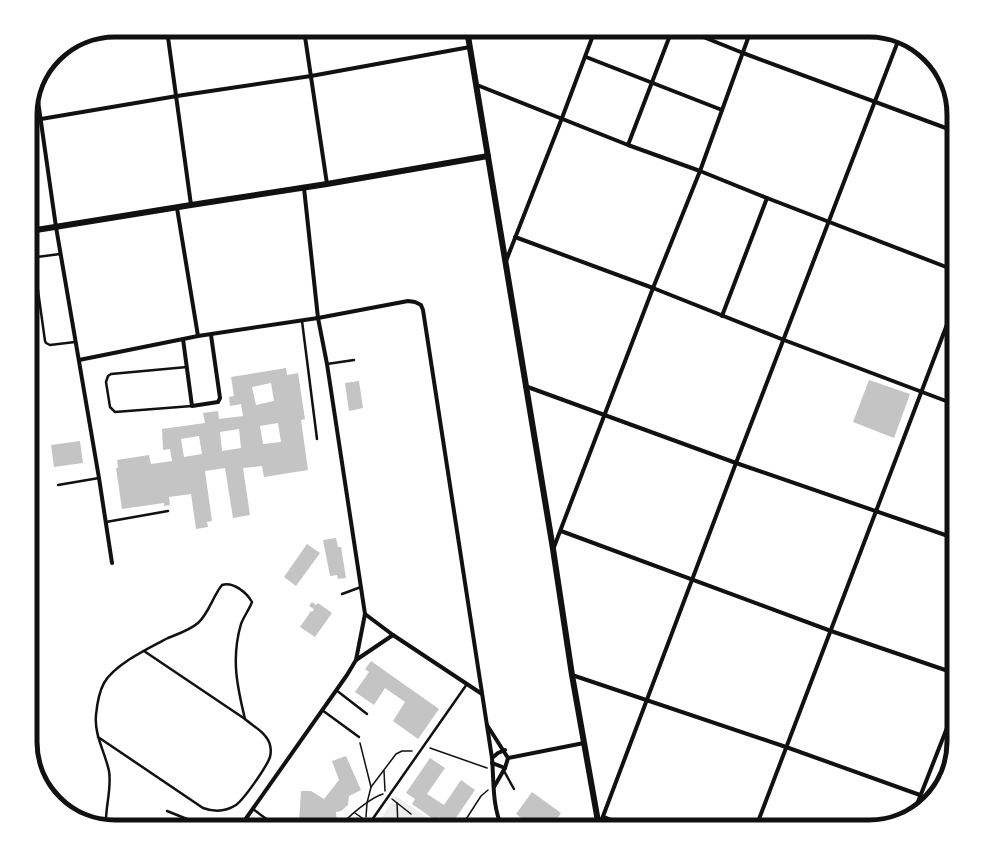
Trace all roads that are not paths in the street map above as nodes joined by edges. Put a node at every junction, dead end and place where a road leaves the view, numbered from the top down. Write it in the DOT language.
graph roads {
  1 [pos="168,37"];
  2 [pos="305,37"];
  3 [pos="468,37"];
  4 [pos="593,37"];
  5 [pos="669,37"];
  6 [pos="703,37"];
  7 [pos="749,37"];
  8 [pos="898,43"];
  9 [pos="470,47"];
  10 [pos="742,53"];
  11 [pos="586,57"];
  12 [pos="311,76"];
  13 [pos="652,83"];
  14 [pos="476,85"];
  15 [pos="177,96"];
  16 [pos="875,102"];
  17 [pos="38,103"];
  18 [pos="722,110"];
  19 [pos="562,118"];
  20 [pos="41,119"];
  21 [pos="947,128"];
  22 [pos="628,145"];
  23 [pos="488,156"];
  24 [pos="700,171"];
  25 [pos="327,184"];
  26 [pos="304,188"];
  27 [pos="766,198"];
  28 [pos="191,205"];
  29 [pos="177,208"];
  30 [pos="828,222"];
  31 [pos="56,227"];
  32 [pos="37,230"];
  33 [pos="515,237"];
  34 [pos="60,254"];
  35 [pos="37,257"];
  36 [pos="506,263"];
  37 [pos="947,267"];
  38 [pos="37,284"];
  39 [pos="652,288"];
  40 [pos="722,316"];
  41 [pos="318,318"];
  42 [pos="302,321"];
  43 [pos="947,325"];
  44 [pos="211,335"];
  45 [pos="198,336"];
  46 [pos="184,339"];
  47 [pos="784,340"];
  48 [pos="75,342"];
  49 [pos="79,360"];
  50 [pos="354,360"];
  51 [pos="327,364"];
  52 [pos="187,367"];
  53 [pos="525,386"];
  54 [pos="922,391"];
  55 [pos="947,401"];
  56 [pos="192,406"];
  57 [pos="605,415"];
  58 [pos="317,439"];
  59 [pos="736,463"];
  60 [pos="99,478"];
  61 [pos="58,485"];
  62 [pos="876,510"];
  63 [pos="168,511"];
  64 [pos="106,522"];
  65 [pos="561,530"];
  66 [pos="947,536"];
  67 [pos="553,549"];
  68 [pos="112,563"];
  69 [pos="693,579"];
  70 [pos="361,587"];
  71 [pos="342,594"];
  72 [pos="365,614"];
  73 [pos="831,631"];
  74 [pos="393,635"];
  75 [pos="144,651"];
  76 [pos="356,660"];
  77 [pos="947,671"];
  78 [pos="572,676"];
  79 [pos="467,684"];
  80 [pos="336,690"];
  81 [pos="482,694"];
  82 [pos="646,700"];
  83 [pos="322,710"];
  84 [pos="367,714"];
  85 [pos="245,719"];
  86 [pos="486,722"];
  87 [pos="947,728"];
  88 [pos="98,737"];
  89 [pos="359,737"];
  90 [pos="584,742"];
  91 [pos="786,747"];
  92 [pos="505,750"];
  93 [pos="508,758"];
  94 [pos="492,760"];
  95 [pos="505,770"];
  96 [pos="494,787"];
  97 [pos="514,789"];
  98 [pos="920,795"];
  99 [pos="917,803"];
  100 [pos="253,809"];
  101 [pos="167,811"];
  102 [pos="603,817"];
  103 [pos="106,819"];
  104 [pos="190,820"];
  105 [pos="245,820"];
  106 [pos="268,820"];
  107 [pos="372,820"];
  108 [pos="498,820"];
  109 [pos="598,820"];
  110 [pos="602,820"];
  111 [pos="611,820"];
  112 [pos="759,820"];
  1 -- 15 [label="street"];
  2 -- 12 [label="street"];
  3 -- 9 [label="street"];
  4 -- 11 [label="street"];
  5 -- 13 [label="street"];
  6 -- 10 [label="street"];
  7 -- 10 [label="street"];
  8 -- 16 [label="street"];
  9 -- 12 [label="street"];
  9 -- 14 [label="street"];
  10 -- 16 [label="street"];
  10 -- 18 [label="street"];
  11 -- 13 [label="street"];
  11 -- 19 [label="street"];
  12 -- 15 [label="street"];
  12 -- 25 [label="street"];
  13 -- 18 [label="street"];
  13 -- 22 [label="street"];
  14 -- 19 [label="street"];
  14 -- 23 [label="street"];
  15 -- 20 [label="street"];
  15 -- 28 [label="street"];
  16 -- 21 [label="street"];
  16 -- 30 [label="street"];
  17 -- 20 [label="street"];
  18 -- 24 [label="street"];
  19 -- 22 [label="street"];
  19 -- 33 [label="street"];
  20 -- 31 [label="street"];
  22 -- 24 [label="street"];
  23 -- 25 [label="street"];
  23 -- 36 [label="street"];
  24 -- 27 [label="street"];
  24 -- 39 [label="street"];
  25 -- 26 [label="street"];
  26 -- 28 [label="street"];
  26 -- 41 [label="street"];
  27 -- 30 [label="street"];
  27 -- 40 [label="street"];
  28 -- 29 [label="street"];
  29 -- 31 [label="street"];
  29 -- 45 [label="street"];
  30 -- 37 [label="street"];
  30 -- 47 [label="street"];
  31 -- 32 [label="street"];
  31 -- 34 [label="street"];
  33 -- 36 [label="street"];
  33 -- 39 [label="street"];
  34 -- 35 [label="lane"];
  34 -- 48 [label="street"];
  36 -- 53 [label="street"];
  38 -- 48 [label="lane"];
  39 -- 40 [label="street"];
  39 -- 57 [label="street"];
  40 -- 47 [label="street"];
  41 -- 42 [label="street"];
  41 -- 51 [label="street"];
  41 -- 81 [label="street"];
  42 -- 44 [label="street"];
  42 -- 58 [label="lane"];
  43 -- 54 [label="street"];
  44 -- 45 [label="street"];
  44 -- 56 [label="street"];
  45 -- 46 [label="street"];
  46 -- 49 [label="street"];
  46 -- 52 [label="street"];
  47 -- 54 [label="street"];
  47 -- 59 [label="street"];
  48 -- 49 [label="street"];
  49 -- 60 [label="street"];
  50 -- 51 [label="lane"];
  51 -- 70 [label="street"];
  52 -- 56 [label="street"];
  52 -- 56 [label="lane"];
  53 -- 57 [label="street"];
  53 -- 67 [label="street"];
  54 -- 55 [label="street"];
  54 -- 62 [label="street"];
  57 -- 59 [label="street"];
  57 -- 65 [label="street"];
  59 -- 62 [label="street"];
  59 -- 69 [label="street"];
  60 -- 61 [label="lane"];
  60 -- 64 [label="street"];
  62 -- 66 [label="street"];
  62 -- 73 [label="street"];
  63 -- 64 [label="lane"];
  64 -- 68 [label="street"];
  65 -- 67 [label="street"];
  65 -- 69 [label="street"];
  67 -- 78 [label="street"];
  69 -- 73 [label="street"];
  69 -- 82 [label="street"];
  70 -- 71 [label="lane"];
  70 -- 72 [label="street"];
  72 -- 74 [label="street"];
  72 -- 76 [label="street"];
  73 -- 77 [label="street"];
  73 -- 91 [label="street"];
  74 -- 76 [label="street"];
  74 -- 79 [label="street"];
  75 -- 85 [label="lane"];
  75 -- 85 [label="lane"];
  75 -- 88 [label="lane"];
  76 -- 80 [label="street"];
  78 -- 82 [label="street"];
  78 -- 90 [label="street"];
  79 -- 81 [label="street"];
  79 -- 107 [label="lane"];
  80 -- 83 [label="street"];
  80 -- 84 [label="lane"];
  81 -- 86 [label="street"];
  82 -- 91 [label="street"];
  82 -- 102 [label="street"];
  83 -- 89 [label="lane"];
  83 -- 100 [label="street"];
  85 -- 88 [label="lane"];
  86 -- 92 [label="street"];
  86 -- 94 [label="street"];
  87 -- 98 [label="street"];
  88 -- 103 [label="lane"];
  90 -- 93 [label="street"];
  90 -- 109 [label="street"];
  91 -- 98 [label="street"];
  91 -- 112 [label="street"];
  92 -- 93 [label="street"];
  92 -- 94 [label="street"];
  93 -- 95 [label="street"];
  94 -- 95 [label="street"];
  94 -- 96 [label="street"];
  95 -- 96 [label="street"];
  95 -- 97 [label="lane"];
  96 -- 108 [label="street"];
  98 -- 99 [label="street"];
  100 -- 105 [label="street"];
  100 -- 106 [label="lane"];
  101 -- 104 [label="lane"];
  102 -- 110 [label="street"];
  102 -- 111 [label="street"];
}
